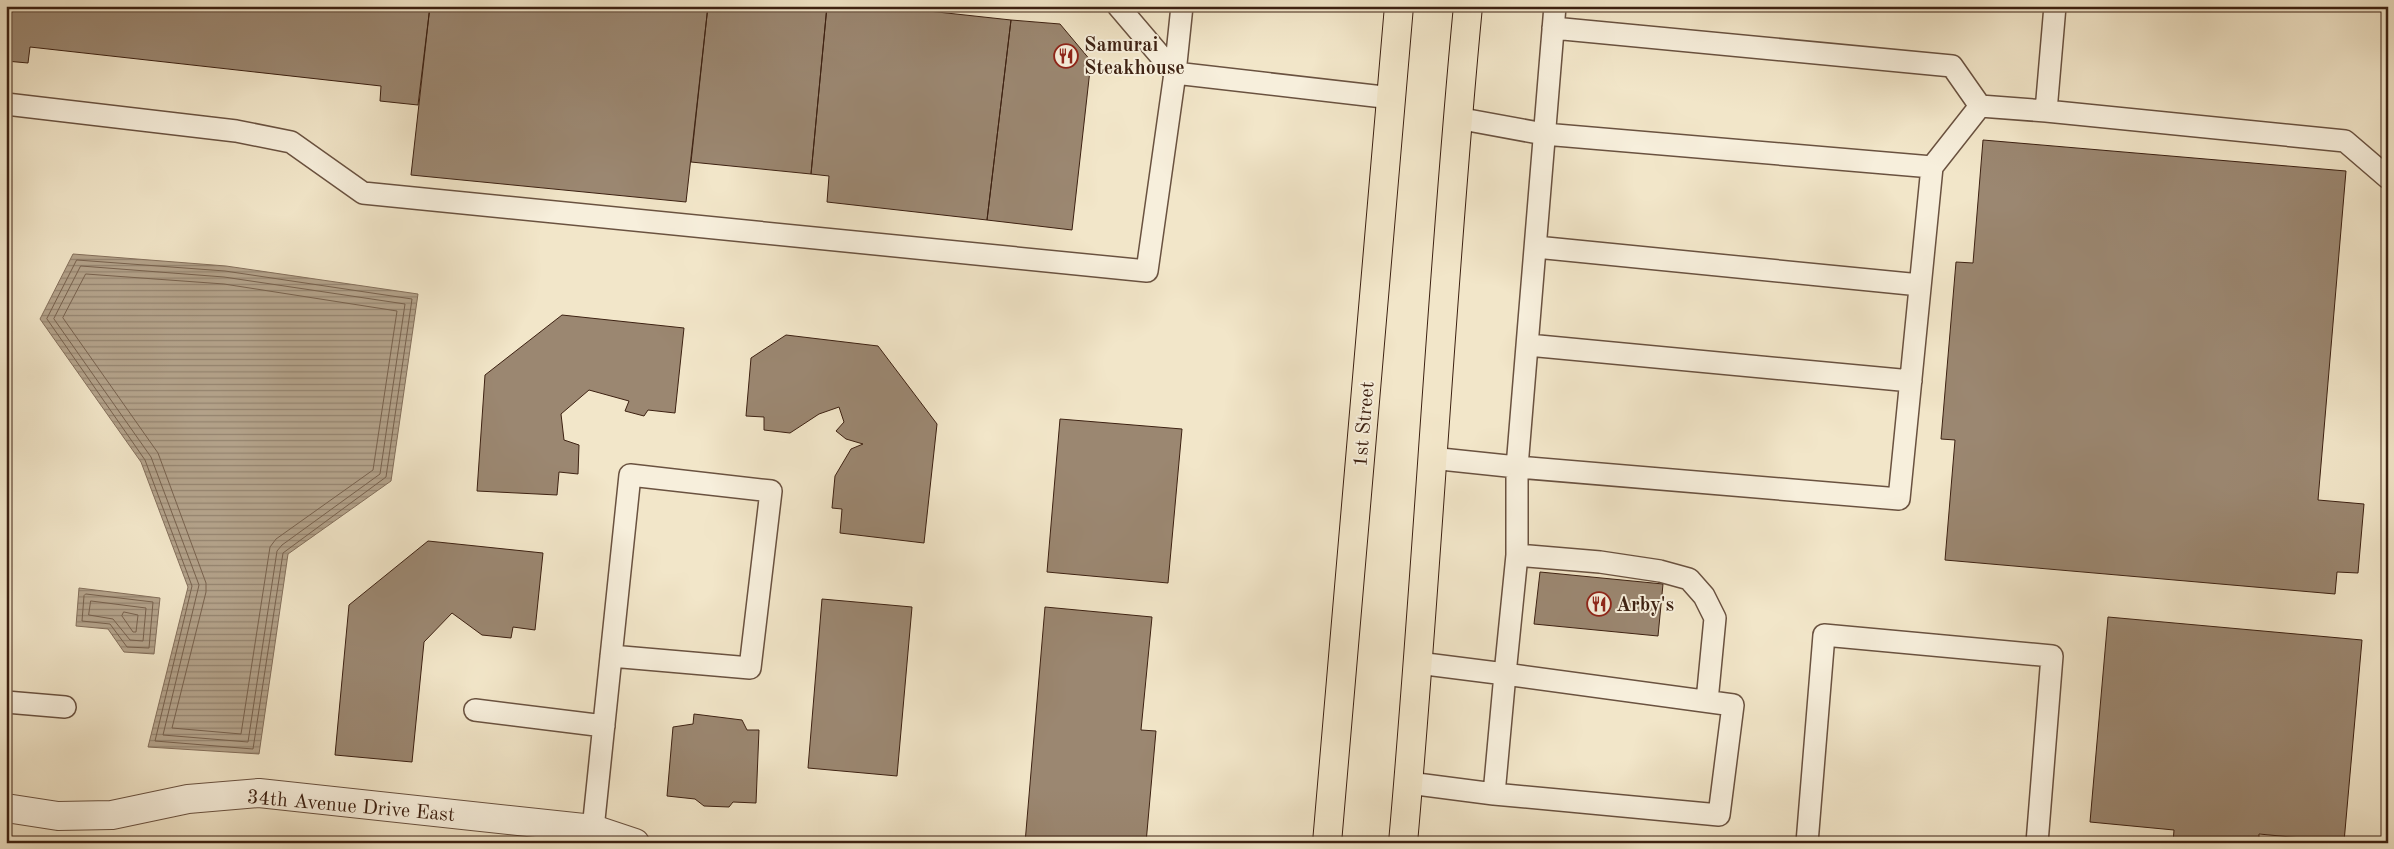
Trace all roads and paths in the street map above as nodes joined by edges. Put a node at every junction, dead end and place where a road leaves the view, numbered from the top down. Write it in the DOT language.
graph roads {
  1 [pos="1118,6"];
  2 [pos="1182,6"];
  3 [pos="1399,6"];
  4 [pos="1468,6"];
  5 [pos="1555,6"];
  6 [pos="2055,6"];
  7 [pos="1553,28"];
  8 [pos="1174,73"];
  9 [pos="1392,98"];
  10 [pos="6,104"];
  11 [pos="1980,106"];
  12 [pos="2046,111"];
  13 [pos="1457,118"];
  14 [pos="1544,134"];
  15 [pos="1932,167"];
  16 [pos="2388,178"];
  17 [pos="1536,248"];
  18 [pos="1920,285"];
  19 [pos="1528,345"];
  20 [pos="1911,381"];
  21 [pos="1431,458"];
  22 [pos="1518,467"];
  23 [pos="1518,555"];
  24 [pos="611,656"];
  25 [pos="1418,663"];
  26 [pos="1505,674"];
  27 [pos="1707,701"];
  28 [pos="6,702"];
  29 [pos="65,707"];
  30 [pos="475,710"];
  31 [pos="604,726"];
  32 [pos="1409,782"];
  33 [pos="1494,794"];
  34 [pos="6,808"];
  35 [pos="593,836"];
  36 [pos="635,843"];
  37 [pos="1327,843"];
  38 [pos="1403,843"];
  39 [pos="1807,843"];
  40 [pos="2037,843"];
  1 -- 8 [label="lane"];
  2 -- 8 [label="lane"];
  3 -- 9 [label="main road, 1st Street"];
  4 -- 13 [label="main road"];
  5 -- 7 [label="lane"];
  6 -- 12 [label="lane"];
  7 -- 11 [label="lane"];
  7 -- 14 [label="lane"];
  8 -- 9 [label="lane"];
  8 -- 10 [label="lane"];
  9 -- 37 [label="main road, 1st Street"];
  11 -- 12 [label="lane"];
  11 -- 15 [label="lane"];
  12 -- 16 [label="lane"];
  13 -- 14 [label="lane"];
  13 -- 21 [label="main road"];
  14 -- 15 [label="lane"];
  14 -- 17 [label="lane"];
  15 -- 18 [label="lane"];
  17 -- 18 [label="lane"];
  17 -- 19 [label="lane"];
  18 -- 20 [label="lane"];
  19 -- 20 [label="lane"];
  19 -- 22 [label="lane"];
  20 -- 22 [label="lane"];
  21 -- 22 [label="lane"];
  21 -- 25 [label="main road"];
  22 -- 23 [label="lane"];
  23 -- 26 [label="lane"];
  23 -- 27 [label="lane"];
  24 -- 24 [label="lane"];
  24 -- 31 [label="lane"];
  25 -- 26 [label="lane"];
  25 -- 32 [label="main road"];
  26 -- 27 [label="lane"];
  26 -- 33 [label="lane"];
  27 -- 33 [label="lane"];
  28 -- 29 [label="lane"];
  30 -- 31 [label="lane"];
  31 -- 35 [label="lane"];
  32 -- 33 [label="lane"];
  32 -- 38 [label="main road"];
  34 -- 35 [label="street, 34th Avenue Drive East"];
  35 -- 36 [label="street, 34th Avenue Drive East"];
  39 -- 40 [label="lane"];
}
